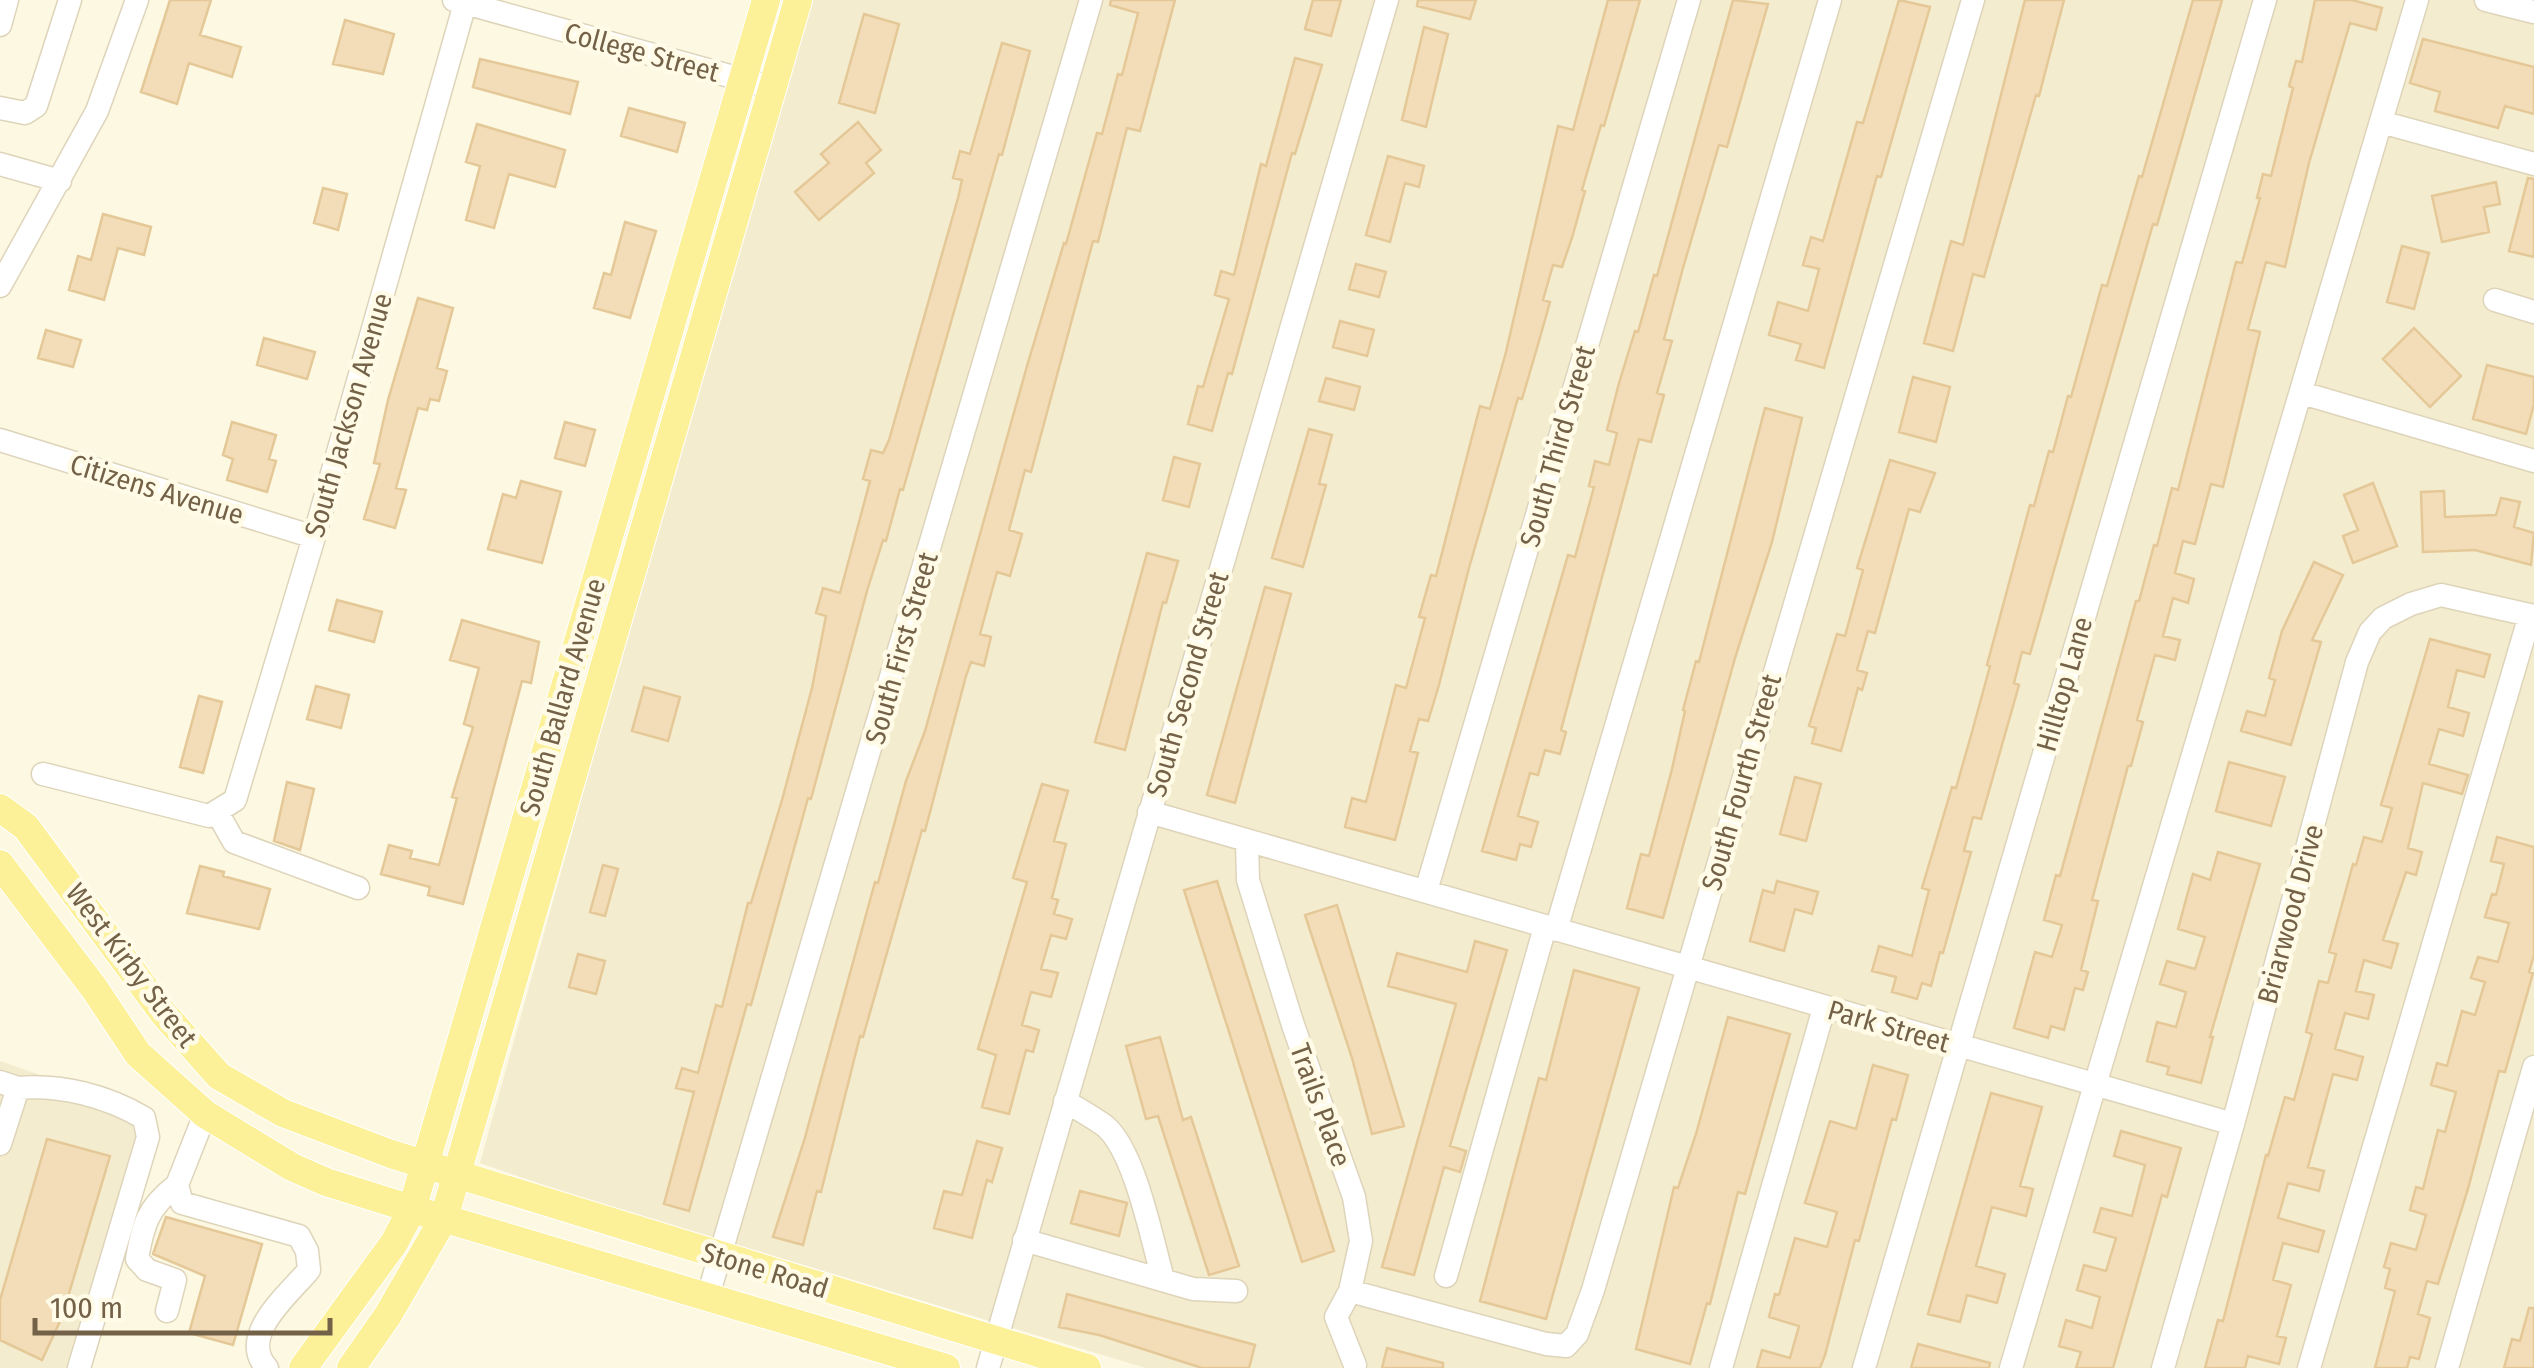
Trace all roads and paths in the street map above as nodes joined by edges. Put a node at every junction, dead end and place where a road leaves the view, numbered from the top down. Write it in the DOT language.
graph roads {
  1 [pos="7,0"];
  2 [pos="70,0"];
  3 [pos="137,0"];
  4 [pos="766,0"];
  5 [pos="798,0"];
  6 [pos="1091,0"];
  7 [pos="1387,0"];
  8 [pos="1688,0"];
  9 [pos="1830,0"];
  10 [pos="1973,0"];
  11 [pos="2265,0"];
  12 [pos="2417,0"];
  13 [pos="2486,0"];
  14 [pos="462,1"];
  15 [pos="516,8"];
  16 [pos="2534,12"];
  17 [pos="0,25"];
  18 [pos="744,80"];
  19 [pos="773,88"];
  20 [pos="0,108"];
  21 [pos="2381,122"];
  22 [pos="0,164"];
  23 [pos="2534,164"];
  24 [pos="60,180"];
  25 [pos="9,250"];
  26 [pos="0,286"];
  27 [pos="2495,300"];
  28 [pos="2534,312"];
  29 [pos="2302,393"];
  30 [pos="0,440"];
  31 [pos="2534,461"];
  32 [pos="611,532"];
  33 [pos="314,537"];
  34 [pos="643,542"];
  35 [pos="2532,615"];
  36 [pos="44,774"];
  37 [pos="0,808"];
  38 [pos="1149,812"];
  39 [pos="213,814"];
  40 [pos="1247,842"];
  41 [pos="0,864"];
  42 [pos="358,888"];
  43 [pos="1426,891"];
  44 [pos="1550,928"];
  45 [pos="1686,968"];
  46 [pos="1824,1008"];
  47 [pos="1960,1046"];
  48 [pos="2534,1067"];
  49 [pos="9,1085"];
  50 [pos="2095,1085"];
  51 [pos="1064,1102"];
  52 [pos="205,1114"];
  53 [pos="2233,1124"];
  54 [pos="0,1144"];
  55 [pos="442,1169"];
  56 [pos="177,1185"];
  57 [pos="412,1209"];
  58 [pos="444,1218"];
  59 [pos="1024,1240"];
  60 [pos="720,1257"];
  61 [pos="1446,1276"];
  62 [pos="1163,1278"];
  63 [pos="1236,1290"];
  64 [pos="1350,1291"];
  65 [pos="708,1296"];
  66 [pos="168,1312"];
  67 [pos="992,1354"];
  68 [pos="1355,1365"];
  69 [pos="353,1367"];
  70 [pos="79,1368"];
  71 [pos="267,1368"];
  72 [pos="303,1368"];
  73 [pos="946,1368"];
  74 [pos="1086,1368"];
  75 [pos="1722,1368"];
  76 [pos="1864,1368"];
  77 [pos="2010,1368"];
  78 [pos="2163,1368"];
  79 [pos="2309,1368"];
  80 [pos="2448,1368"];
  1 -- 17 [label="street"];
  2 -- 20 [label="street"];
  3 -- 24 [label="street"];
  4 -- 18 [label="main road, South Ballard Avenue"];
  5 -- 19 [label="main road, South Ballard Avenue"];
  6 -- 60 [label="street, South First Street"];
  7 -- 38 [label="street, South Second Street"];
  8 -- 43 [label="street, South Third Street"];
  9 -- 44 [label="street"];
  10 -- 45 [label="street, South Fourth Street"];
  11 -- 47 [label="street, Hilltop Lane"];
  12 -- 21 [label="street"];
  13 -- 16 [label="street"];
  14 -- 15 [label="street, College Street"];
  14 -- 33 [label="street, South Jackson Avenue"];
  15 -- 18 [label="street, College Street"];
  18 -- 19 [label="street, College Street"];
  18 -- 32 [label="main road, South Ballard Avenue"];
  19 -- 34 [label="main road, South Ballard Avenue"];
  21 -- 23 [label="street"];
  21 -- 29 [label="street"];
  22 -- 24 [label="street"];
  24 -- 25 [label="street"];
  25 -- 26 [label="street"];
  27 -- 28 [label="street"];
  29 -- 31 [label="street"];
  29 -- 50 [label="street"];
  30 -- 33 [label="street, Citizens Avenue"];
  32 -- 34 [label="main road"];
  32 -- 55 [label="main road, South Ballard Avenue"];
  33 -- 39 [label="street, South Jackson Avenue"];
  34 -- 55 [label="main road, South Ballard Avenue"];
  35 -- 53 [label="street, Briarwood Drive"];
  35 -- 79 [label="street"];
  36 -- 39 [label="street"];
  37 -- 55 [label="main road, West Kirby Street"];
  38 -- 40 [label="street, Park Street"];
  38 -- 51 [label="street, South Second Street"];
  39 -- 42 [label="street"];
  40 -- 43 [label="street, Park Street"];
  40 -- 64 [label="street, Trails Place"];
  41 -- 52 [label="main road, West Kirby Street"];
  43 -- 44 [label="street, Park Street"];
  44 -- 45 [label="street, Park Street"];
  44 -- 61 [label="street"];
  45 -- 46 [label="street, Park Street"];
  45 -- 64 [label="street, South Fourth Street"];
  46 -- 47 [label="street, Park Street"];
  46 -- 75 [label="street"];
  47 -- 50 [label="street, Park Street"];
  47 -- 76 [label="street, Hilltop Lane"];
  48 -- 80 [label="street"];
  49 -- 54 [label="street"];
  49 -- 70 [label="street"];
  50 -- 53 [label="street, Park Street"];
  50 -- 77 [label="street"];
  51 -- 59 [label="street, South Second Street"];
  51 -- 62 [label="street"];
  52 -- 56 [label="street"];
  52 -- 57 [label="main road, West Kirby Street"];
  53 -- 78 [label="street, Briarwood Drive"];
  55 -- 57 [label="main road, South Ballard Avenue"];
  55 -- 58 [label="main road, South Ballard Avenue"];
  55 -- 60 [label="main road, Stone Road"];
  56 -- 66 [label="street"];
  56 -- 71 [label="street"];
  57 -- 58 [label="main road, Stone Road"];
  57 -- 72 [label="main road, South Ballard Avenue"];
  58 -- 65 [label="main road, Stone Road"];
  58 -- 69 [label="main road, South Ballard Avenue"];
  59 -- 62 [label="street"];
  59 -- 67 [label="street, South Second Street"];
  60 -- 65 [label="street, South First Street"];
  60 -- 67 [label="main road, Stone Road"];
  62 -- 63 [label="street"];
  64 -- 68 [label="street, Trails Place"];
  65 -- 73 [label="main road, Stone Road"];
  67 -- 74 [label="main road, Stone Road"];
}
